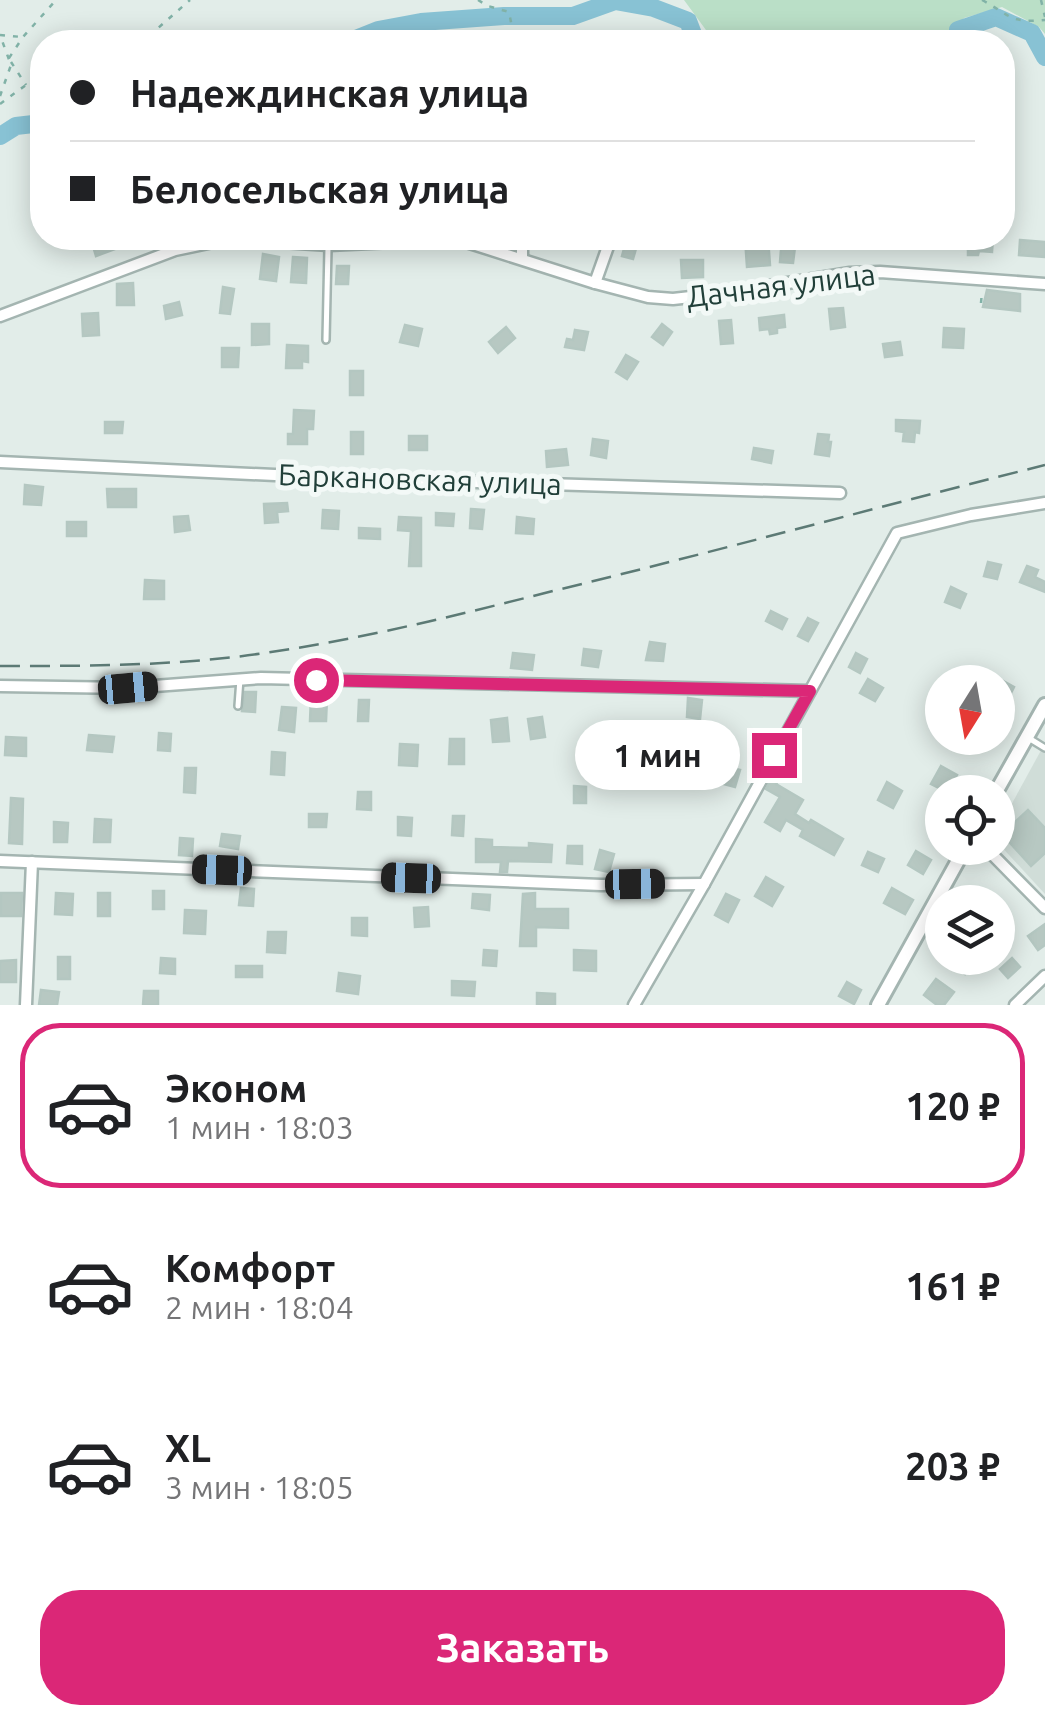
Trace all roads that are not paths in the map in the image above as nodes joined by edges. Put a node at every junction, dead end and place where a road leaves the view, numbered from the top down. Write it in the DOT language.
graph roads {
  1 [pos="179,250"];
  2 [pos="328,250"];
  3 [pos="496,250"];
  4 [pos="522,250"];
  5 [pos="607,250"];
  6 [pos="522,259"];
  7 [pos="595,283"];
  8 [pos="1045,284"];
  9 [pos="0,316"];
  10 [pos="326,340"];
  11 [pos="0,462"];
  12 [pos="840,493"];
  13 [pos="1045,503"];
  14 [pos="240,680"];
  15 [pos="0,686"];
  16 [pos="810,691"];
  17 [pos="1045,704"];
  18 [pos="238,706"];
  19 [pos="1027,737"];
  20 [pos="1045,748"];
  21 [pos="1006,775"];
  22 [pos="0,861"];
  23 [pos="32,862"];
  24 [pos="956,865"];
  25 [pos="1003,865"];
  26 [pos="704,884"];
  27 [pos="1045,908"];
  28 [pos="1045,976"];
  29 [pos="26,1005"];
  30 [pos="634,1005"];
  31 [pos="878,1005"];
  32 [pos="1015,1005"];
  1 -- 9 [label="street, Дачная улица"];
  2 -- 10 [label="lane"];
  3 -- 6 [label="street, Дачная улица"];
  4 -- 6 [label="street"];
  5 -- 7 [label="street"];
  6 -- 7 [label="street, Дачная улица"];
  7 -- 8 [label="street, Дачная улица"];
  11 -- 12 [label="street, Баркановская улица"];
  13 -- 16 [label="street"];
  14 -- 15 [label="street"];
  14 -- 16 [label="street"];
  14 -- 18 [label="lane"];
  16 -- 26 [label="street"];
  17 -- 19 [label="street"];
  19 -- 20 [label="lane"];
  19 -- 21 [label="street"];
  22 -- 23 [label="street"];
  23 -- 26 [label="street"];
  23 -- 29 [label="street"];
  24 -- 31 [label="street"];
  25 -- 27 [label="street"];
  26 -- 30 [label="street"];
  28 -- 32 [label="street"];
}
